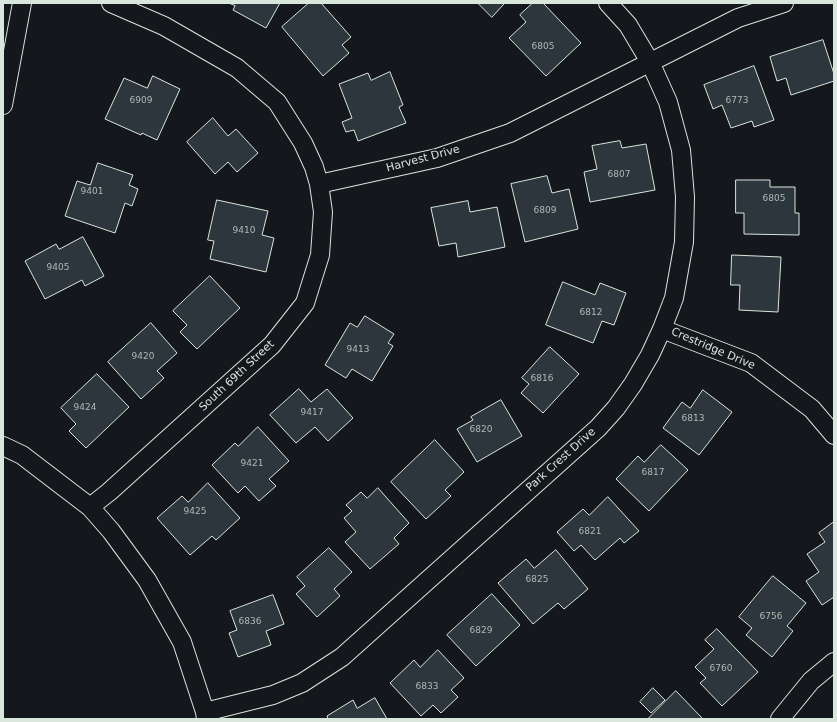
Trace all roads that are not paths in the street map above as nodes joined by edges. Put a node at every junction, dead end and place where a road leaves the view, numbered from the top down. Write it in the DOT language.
graph roads {
  1 [pos="22,3"];
  2 [pos="111,3"];
  3 [pos="608,3"];
  4 [pos="784,3"];
  5 [pos="650,62"];
  6 [pos="3,105"];
  7 [pos="319,184"];
  8 [pos="662,329"];
  9 [pos="834,435"];
  10 [pos="3,446"];
  11 [pos="90,507"];
  12 [pos="834,662"];
  13 [pos="206,716"];
  14 [pos="780,719"];
  1 -- 6 [label="street"];
  2 -- 7 [label="street"];
  3 -- 5 [label="street, Park Crest Drive"];
  4 -- 5 [label="street, Harvest Drive"];
  5 -- 7 [label="street, Harvest Drive"];
  5 -- 8 [label="street, Park Crest Drive"];
  7 -- 11 [label="street, South 69th Street"];
  8 -- 9 [label="street, Crestridge Drive"];
  8 -- 13 [label="street, Park Crest Drive"];
  10 -- 11 [label="street"];
  11 -- 13 [label="street"];
  12 -- 14 [label="street"];
}
